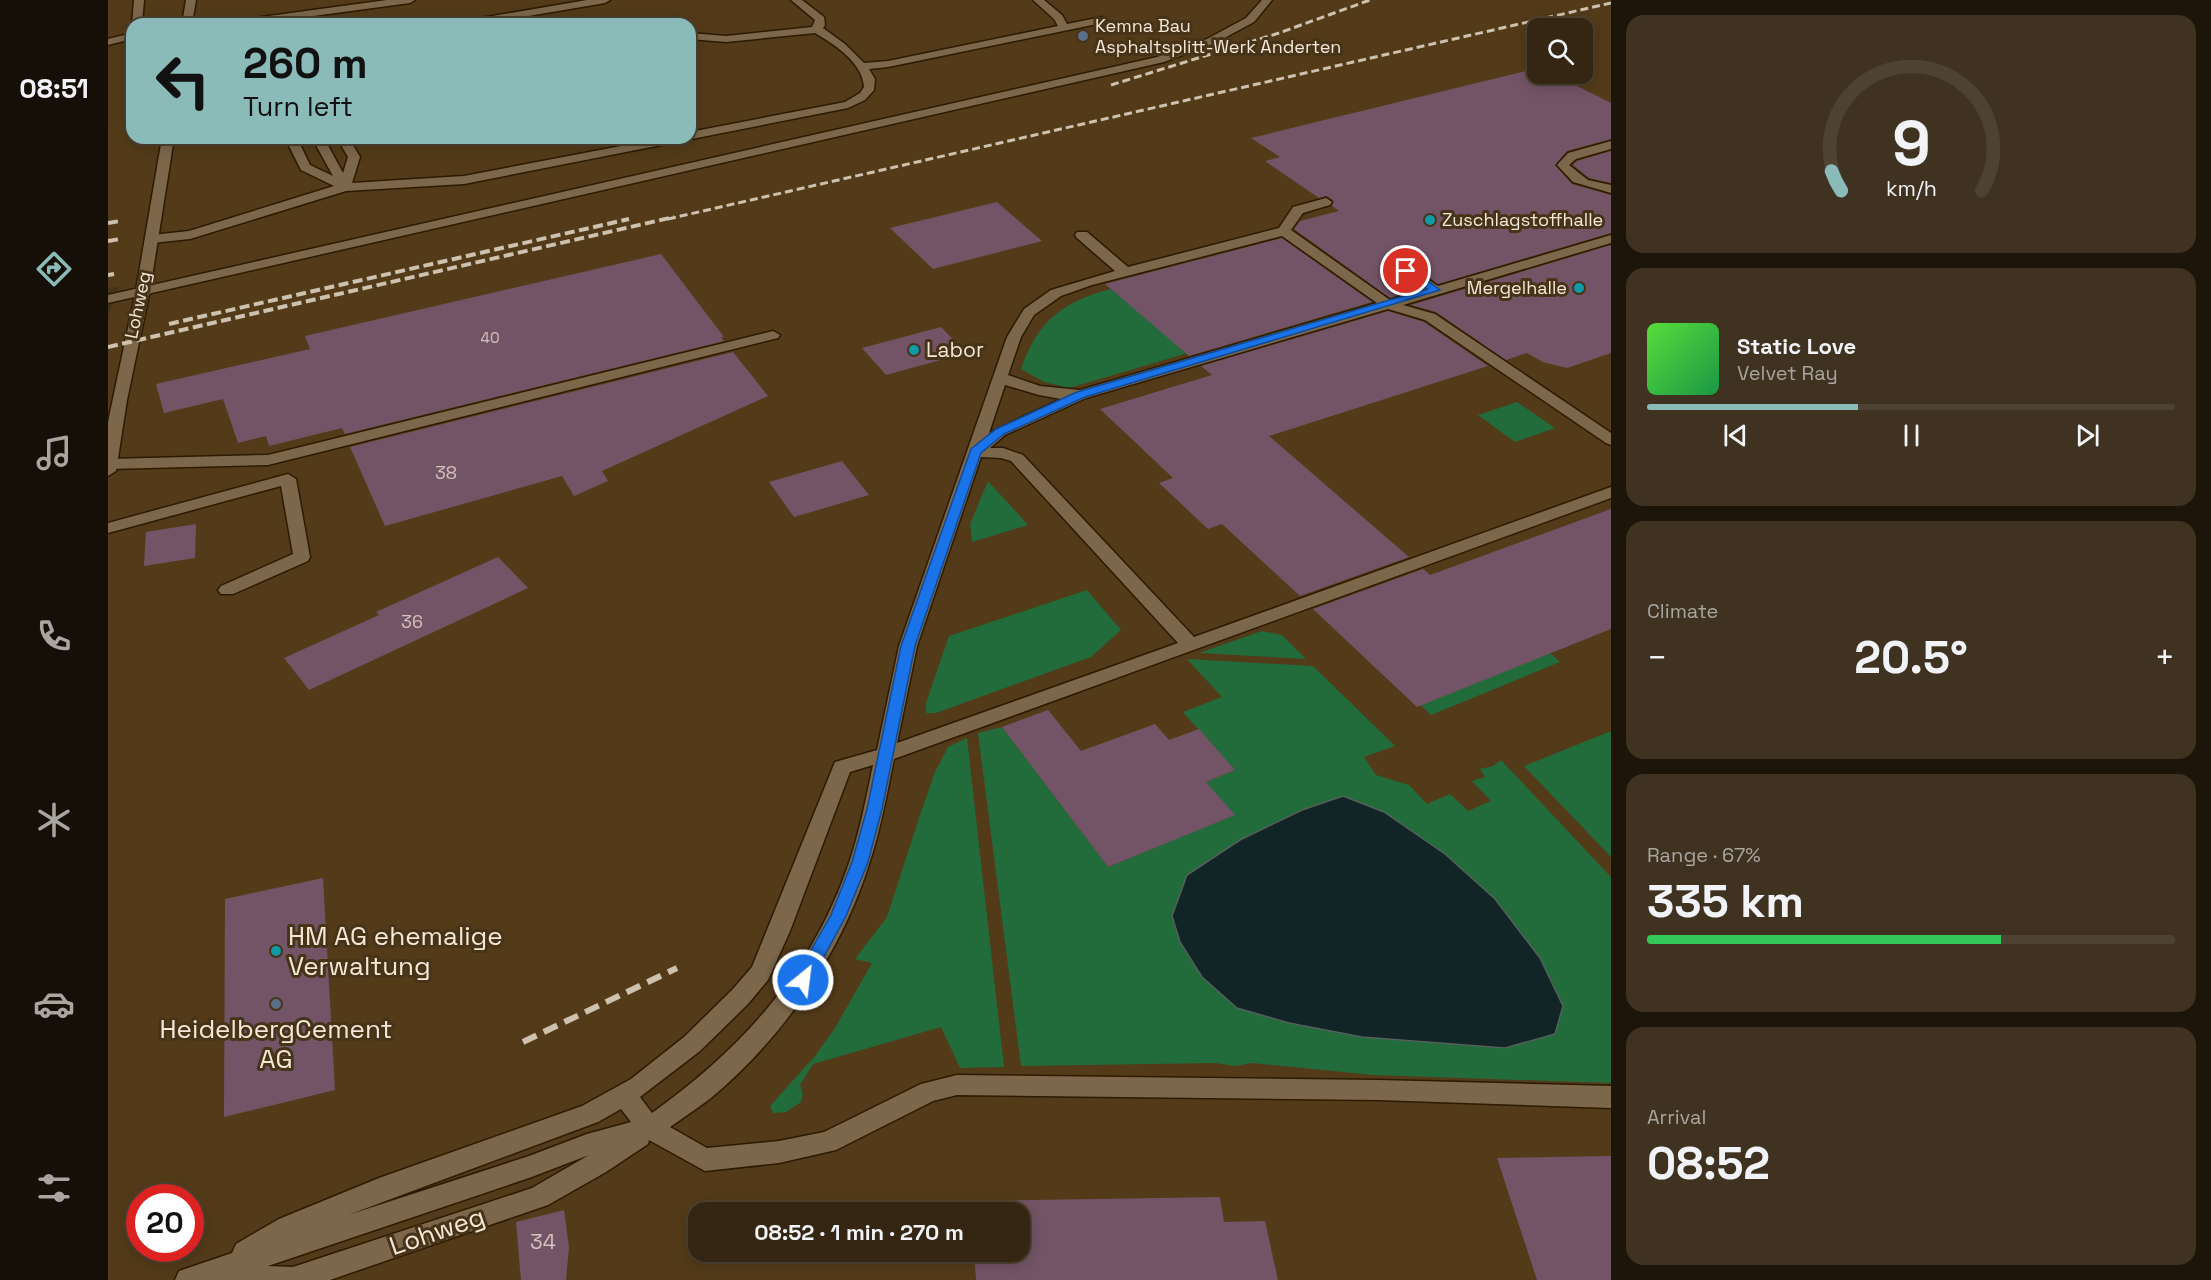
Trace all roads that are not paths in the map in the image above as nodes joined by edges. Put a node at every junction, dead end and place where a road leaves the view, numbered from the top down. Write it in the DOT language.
graph roads {
  1 [pos="139,0"];
  2 [pos="191,0"];
  3 [pos="410,0"];
  4 [pos="605,0"];
  5 [pos="796,0"];
  6 [pos="1038,0"];
  7 [pos="1267,0"];
  8 [pos="138,18"];
  9 [pos="188,18"];
  10 [pos="276,18"];
  11 [pos="498,18"];
  12 [pos="1102,20"];
  13 [pos="1064,28"];
  14 [pos="816,29"];
  15 [pos="696,36"];
  16 [pos="126,38"];
  17 [pos="108,42"];
  18 [pos="863,66"];
  19 [pos="696,135"];
  20 [pos="167,144"];
  21 [pos="294,144"];
  22 [pos="321,144"];
  23 [pos="346,144"];
  24 [pos="651,144"];
  25 [pos="1611,145"];
  26 [pos="1578,178"];
  27 [pos="1564,182"];
  28 [pos="345,187"];
  29 [pos="1611,189"];
  30 [pos="1326,202"];
  31 [pos="1284,231"];
  32 [pos="1082,235"];
  33 [pos="152,239"];
  34 [pos="1611,239"];
  35 [pos="1406,271"];
  36 [pos="1125,272"];
  37 [pos="143,290"];
  38 [pos="1435,290"];
  39 [pos="108,299"];
  40 [pos="1388,304"];
  41 [pos="773,335"];
  42 [pos="1000,377"];
  43 [pos="1081,395"];
  44 [pos="113,400"];
  45 [pos="1611,441"];
  46 [pos="975,452"];
  47 [pos="108,467"];
  48 [pos="1611,492"];
  49 [pos="108,528"];
  50 [pos="227,590"];
  51 [pos="1191,645"];
  52 [pos="884,755"];
  53 [pos="624,1095"];
  54 [pos="1611,1097"];
  55 [pos="650,1128"];
  56 [pos="197,1277"];
  1 -- 8 [label="street"];
  2 -- 9 [label="street"];
  3 -- 10 [label="street"];
  4 -- 11 [label="street"];
  5 -- 14 [label="street"];
  6 -- 13 [label="street"];
  7 -- 37 [label="street"];
  12 -- 13 [label="street"];
  13 -- 18 [label="street"];
  14 -- 15 [label="street"];
  14 -- 18 [label="street"];
  16 -- 17 [label="street"];
  18 -- 19 [label="street"];
  20 -- 33 [label="street, Lohweg"];
  21 -- 28 [label="street"];
  22 -- 28 [label="street"];
  23 -- 28 [label="street"];
  24 -- 28 [label="street"];
  25 -- 26 [label="street"];
  26 -- 27 [label="street"];
  26 -- 29 [label="street"];
  28 -- 33 [label="street"];
  30 -- 31 [label="street"];
  31 -- 36 [label="street, Lohweg"];
  31 -- 40 [label="street"];
  32 -- 36 [label="street"];
  33 -- 37 [label="street, Lohweg"];
  34 -- 38 [label="street"];
  35 -- 38 [label="street"];
  36 -- 42 [label="street, Lohweg"];
  37 -- 39 [label="street"];
  37 -- 44 [label="street, Lohweg"];
  38 -- 40 [label="street"];
  40 -- 43 [label="street"];
  40 -- 45 [label="street"];
  41 -- 47 [label="street"];
  42 -- 43 [label="street"];
  42 -- 46 [label="street, Lohweg"];
  43 -- 46 [label="street"];
  44 -- 47 [label="street, Lohweg"];
  46 -- 51 [label="street"];
  46 -- 52 [label="street, Lohweg"];
  48 -- 51 [label="street"];
  49 -- 50 [label="street"];
  51 -- 52 [label="street"];
  52 -- 53 [label="street"];
  52 -- 55 [label="street, Lohweg"];
  53 -- 55 [label="street"];
  53 -- 56 [label="street"];
  54 -- 55 [label="street"];
  55 -- 56 [label="street, Lohweg"];
  55 -- 56 [label="street, Lohweg"];
}
